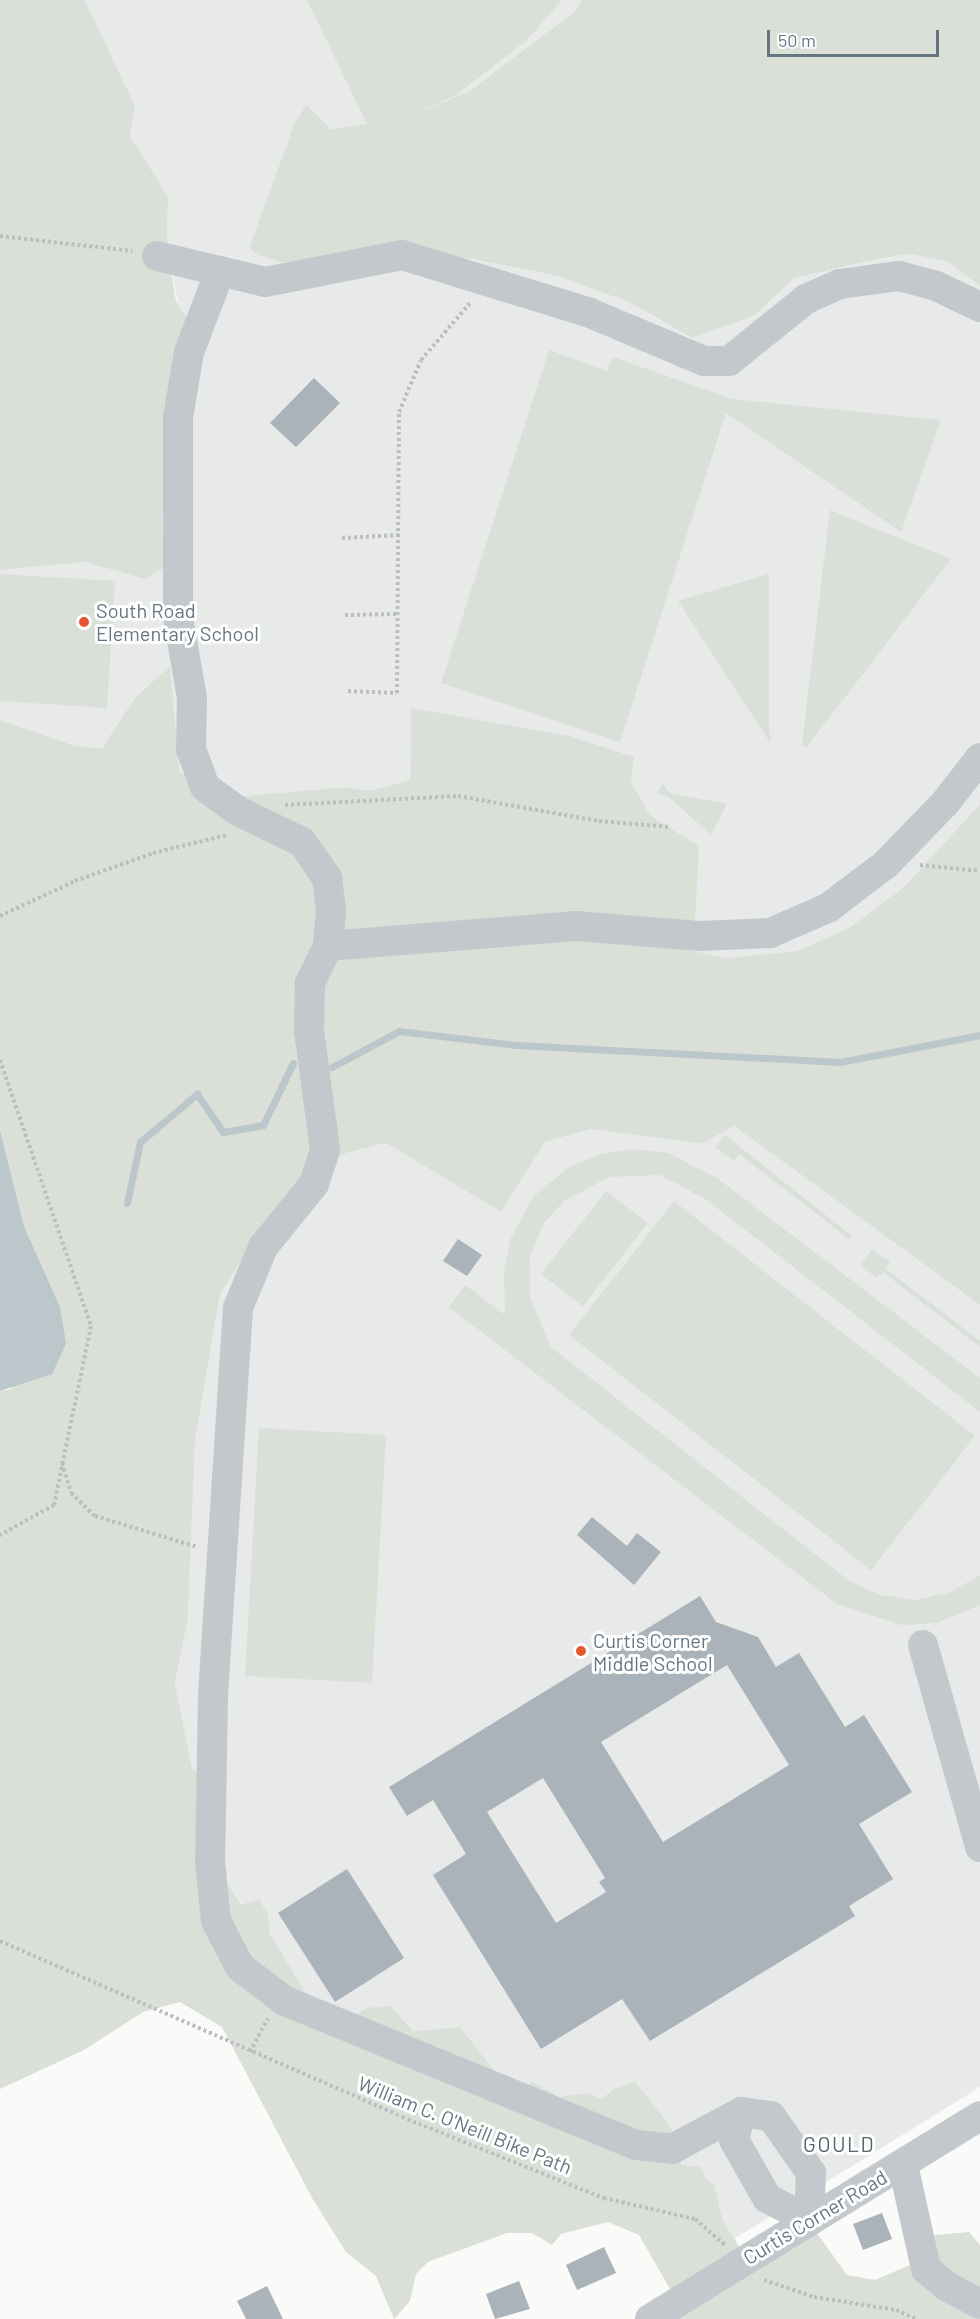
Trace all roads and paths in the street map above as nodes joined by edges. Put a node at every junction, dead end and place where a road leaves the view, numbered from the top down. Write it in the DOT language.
graph roads {
  1 [pos="0,236"];
  2 [pos="157,256"];
  3 [pos="220,271"];
  4 [pos="485,280"];
  5 [pos="980,307"];
  6 [pos="399,535"];
  7 [pos="342,538"];
  8 [pos="398,614"];
  9 [pos="345,615"];
  10 [pos="348,691"];
  11 [pos="980,758"];
  12 [pos="269,813"];
  13 [pos="670,827"];
  14 [pos="886,864"];
  15 [pos="980,871"];
  16 [pos="0,916"];
  17 [pos="328,946"];
  18 [pos="0,1060"];
  19 [pos="62,1462"];
  20 [pos="0,1535"];
  21 [pos="224,1553"];
  22 [pos="923,1645"];
  23 [pos="980,1847"];
  24 [pos="0,1941"];
  25 [pos="280,1997"];
  26 [pos="250,2052"];
  27 [pos="741,2112"];
  28 [pos="980,2116"];
  29 [pos="903,2165"];
  30 [pos="809,2220"];
  31 [pos="740,2261"];
  32 [pos="980,2304"];
  33 [pos="665,2315"];
  34 [pos="916,2319"];
  1 -- 2 [label="path"];
  2 -- 3 [label="street"];
  3 -- 4 [label="street"];
  3 -- 12 [label="street"];
  4 -- 5 [label="street"];
  4 -- 6 [label="path"];
  6 -- 7 [label="path"];
  6 -- 8 [label="path"];
  8 -- 9 [label="path"];
  8 -- 10 [label="path"];
  11 -- 14 [label="street"];
  12 -- 13 [label="path"];
  12 -- 16 [label="path"];
  12 -- 17 [label="street"];
  14 -- 15 [label="path"];
  14 -- 17 [label="street"];
  17 -- 21 [label="street"];
  18 -- 19 [label="path"];
  19 -- 20 [label="path"];
  19 -- 21 [label="path"];
  21 -- 25 [label="street"];
  22 -- 23 [label="street"];
  24 -- 26 [label="path, William C. O'Neill Bike Path"];
  25 -- 26 [label="path"];
  25 -- 27 [label="street"];
  26 -- 31 [label="path, William C. O'Neill Bike Path"];
  27 -- 30 [label="street"];
  27 -- 30 [label="street"];
  28 -- 29 [label="street, Curtis Corner Road"];
  29 -- 30 [label="street, Curtis Corner Road"];
  29 -- 32 [label="street"];
  30 -- 31 [label="street, Curtis Corner Road"];
  31 -- 33 [label="street, Curtis Corner Road"];
  31 -- 34 [label="path, William C. O'Neill Bike Path"];
}
